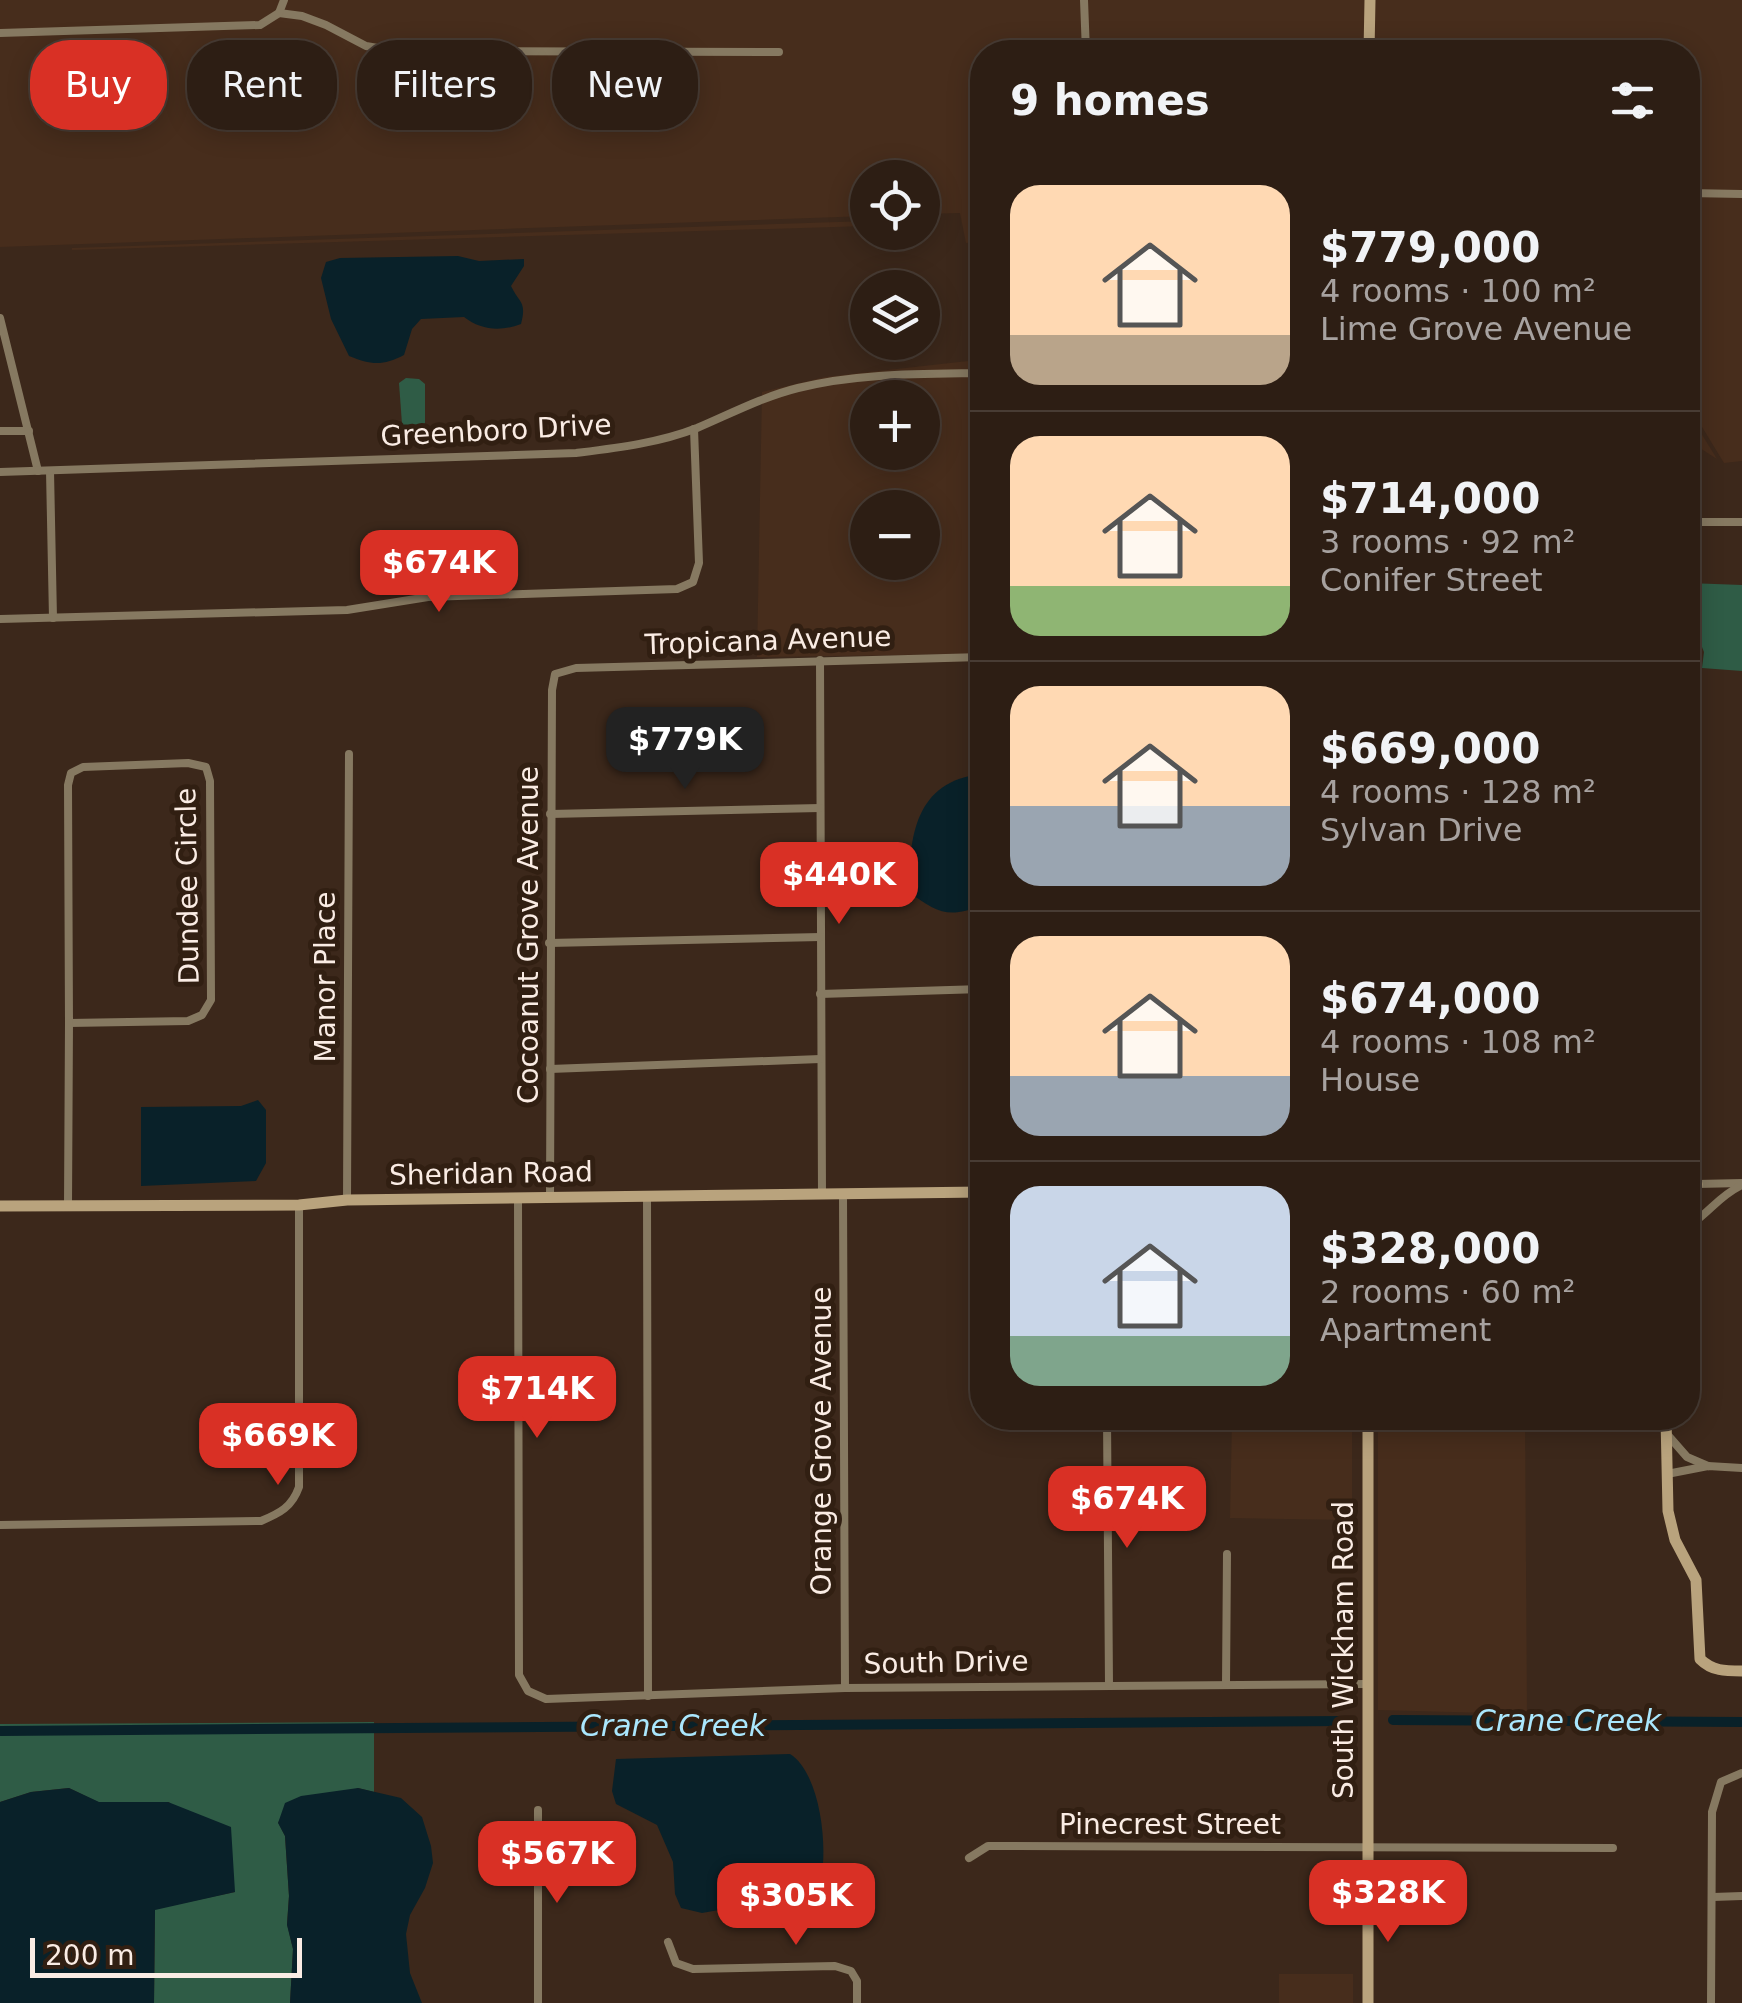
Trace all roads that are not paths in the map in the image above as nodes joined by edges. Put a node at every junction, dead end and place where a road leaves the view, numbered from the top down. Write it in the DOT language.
graph roads {
  1 [pos="284,0"];
  2 [pos="1084,0"];
  3 [pos="1370,0"];
  4 [pos="280,13"];
  5 [pos="0,33"];
  6 [pos="1086,40"];
  7 [pos="1369,40"];
  8 [pos="780,52"];
  9 [pos="1700,193"];
  10 [pos="1742,194"];
  11 [pos="0,318"];
  12 [pos="970,373"];
  13 [pos="694,429"];
  14 [pos="0,431"];
  15 [pos="29,431"];
  16 [pos="50,470"];
  17 [pos="38,471"];
  18 [pos="0,472"];
  19 [pos="1700,522"];
  20 [pos="1742,522"];
  21 [pos="54,618"];
  22 [pos="0,619"];
  23 [pos="970,656"];
  24 [pos="820,660"];
  25 [pos="555,674"];
  26 [pos="349,754"];
  27 [pos="820,808"];
  28 [pos="550,814"];
  29 [pos="821,938"];
  30 [pos="549,943"];
  31 [pos="970,988"];
  32 [pos="820,994"];
  33 [pos="69,1023"];
  34 [pos="820,1059"];
  35 [pos="550,1069"];
  36 [pos="1700,1184"];
  37 [pos="1742,1184"];
  38 [pos="970,1192"];
  39 [pos="822,1194"];
  40 [pos="843,1195"];
  41 [pos="647,1196"];
  42 [pos="518,1198"];
  43 [pos="550,1198"];
  44 [pos="346,1200"];
  45 [pos="68,1205"];
  46 [pos="299,1205"];
  47 [pos="0,1206"];
  48 [pos="1700,1218"];
  49 [pos="1107,1430"];
  50 [pos="1368,1430"];
  51 [pos="1666,1433"];
  52 [pos="1708,1466"];
  53 [pos="1742,1468"];
  54 [pos="1666,1474"];
  55 [pos="0,1525"];
  56 [pos="1226,1554"];
  57 [pos="1742,1670"];
  58 [pos="1226,1684"];
  59 [pos="1367,1684"];
  60 [pos="1109,1685"];
  61 [pos="845,1688"];
  62 [pos="648,1696"];
  63 [pos="1742,1773"];
  64 [pos="538,1810"];
  65 [pos="1368,1847"];
  66 [pos="1613,1848"];
  67 [pos="969,1858"];
  68 [pos="1742,1896"];
  69 [pos="1712,1897"];
  70 [pos="668,1942"];
  71 [pos="538,2003"];
  72 [pos="858,2003"];
  73 [pos="1368,2003"];
  74 [pos="1711,2003"];
  1 -- 4 [label="street"];
  2 -- 6 [label="street"];
  3 -- 7 [label="street"];
  4 -- 5 [label="street"];
  4 -- 8 [label="street"];
  9 -- 10 [label="street"];
  11 -- 15 [label="street"];
  12 -- 13 [label="street, Greenboro Drive"];
  13 -- 16 [label="street, Greenboro Drive"];
  13 -- 21 [label="street"];
  14 -- 15 [label="street"];
  15 -- 17 [label="street"];
  16 -- 17 [label="street, Greenboro Drive"];
  16 -- 21 [label="street"];
  17 -- 18 [label="street, Greenboro Drive"];
  19 -- 20 [label="street"];
  21 -- 22 [label="street"];
  23 -- 24 [label="street, Tropicana Avenue"];
  24 -- 25 [label="street, Tropicana Avenue"];
  24 -- 27 [label="street"];
  25 -- 28 [label="street, Cocoanut Grove Avenue"];
  26 -- 44 [label="street, Manor Place"];
  27 -- 28 [label="street"];
  27 -- 29 [label="street"];
  28 -- 30 [label="street, Cocoanut Grove Avenue"];
  29 -- 30 [label="street"];
  29 -- 32 [label="street"];
  30 -- 35 [label="street, Cocoanut Grove Avenue"];
  31 -- 32 [label="street"];
  32 -- 34 [label="street"];
  33 -- 33 [label="street, Dundee Circle"];
  33 -- 45 [label="street, Dundee Circle"];
  34 -- 35 [label="street"];
  34 -- 39 [label="street"];
  35 -- 43 [label="street, Cocoanut Grove Avenue"];
  36 -- 37 [label="street"];
  37 -- 48 [label="street"];
  38 -- 40 [label="street, Sheridan Road"];
  39 -- 40 [label="street, Sheridan Road"];
  39 -- 41 [label="street, Sheridan Road"];
  40 -- 61 [label="street, Orange Grove Avenue"];
  41 -- 43 [label="street, Sheridan Road"];
  41 -- 62 [label="street"];
  42 -- 43 [label="street, Sheridan Road"];
  42 -- 44 [label="street, Sheridan Road"];
  42 -- 62 [label="street, South Drive"];
  44 -- 46 [label="street, Sheridan Road"];
  45 -- 46 [label="street, Sheridan Road"];
  45 -- 47 [label="street, Sheridan Road"];
  46 -- 55 [label="street"];
  49 -- 60 [label="street"];
  50 -- 59 [label="street, South Wickham Road"];
  51 -- 52 [label="street"];
  51 -- 54 [label="street"];
  52 -- 53 [label="street"];
  52 -- 54 [label="street"];
  54 -- 57 [label="street"];
  56 -- 58 [label="street"];
  58 -- 59 [label="street, South Drive"];
  58 -- 60 [label="street, South Drive"];
  59 -- 65 [label="street, South Wickham Road"];
  60 -- 61 [label="street, South Drive"];
  61 -- 62 [label="street, South Drive"];
  63 -- 69 [label="street"];
  64 -- 71 [label="street"];
  65 -- 66 [label="street, Pinecrest Street"];
  65 -- 67 [label="street, Pinecrest Street"];
  65 -- 73 [label="street, South Wickham Road"];
  68 -- 69 [label="street"];
  69 -- 74 [label="street"];
  70 -- 72 [label="street"];
}
